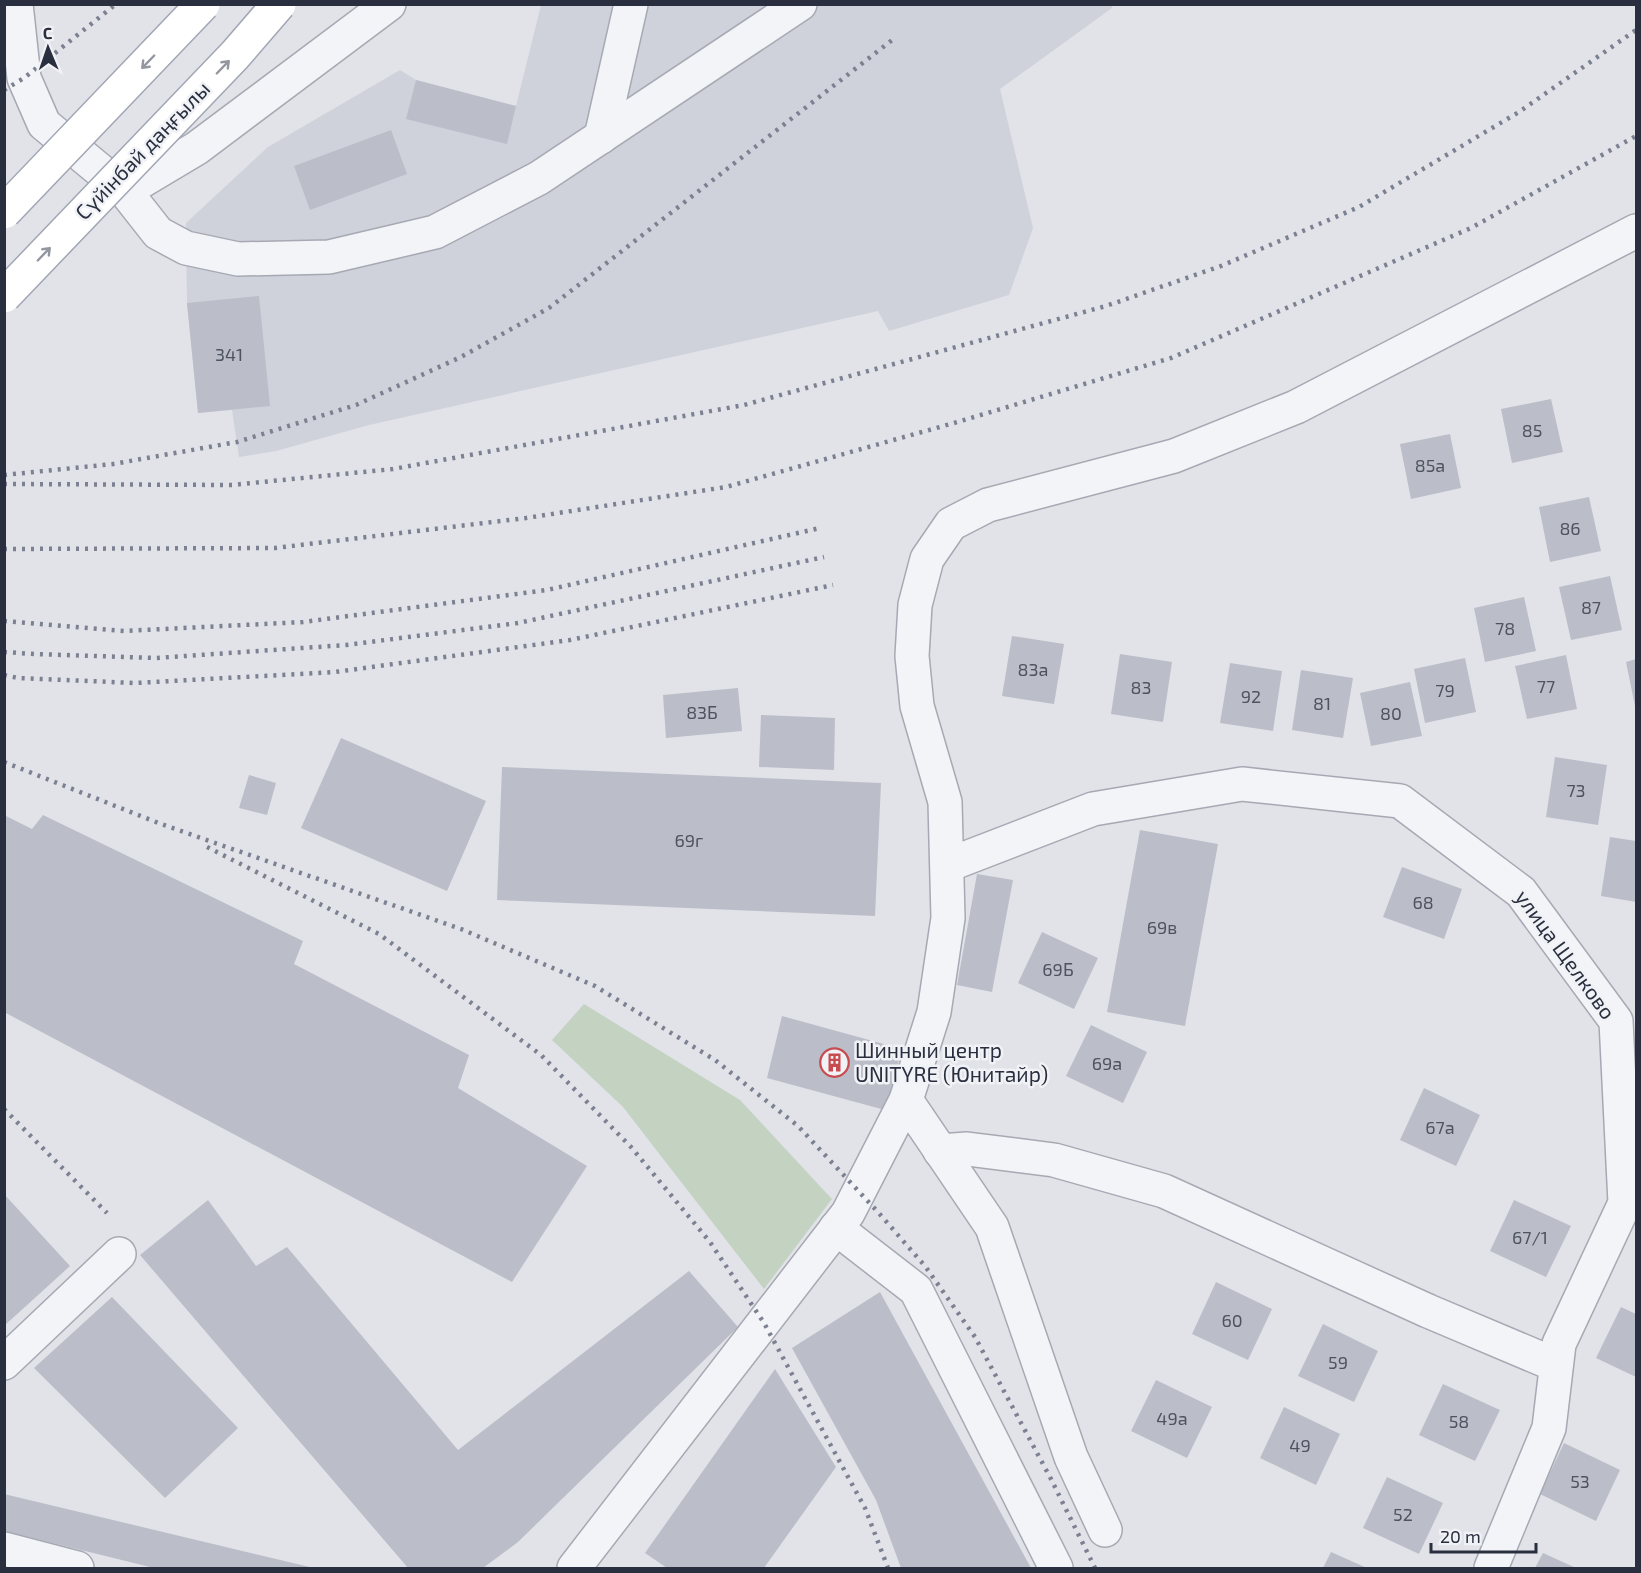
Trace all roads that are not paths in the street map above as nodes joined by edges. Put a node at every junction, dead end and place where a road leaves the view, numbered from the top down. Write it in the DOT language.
graph roads {
  1 [pos="16,4"];
  2 [pos="203,4"];
  3 [pos="279,4"];
  4 [pos="389,4"];
  5 [pos="632,4"];
  6 [pos="800,4"];
  7 [pos="601,137"];
  8 [pos="125,191"];
  9 [pos="4,212"];
  10 [pos="1636,231"];
  11 [pos="4,296"];
  12 [pos="948,865"];
  13 [pos="906,1100"];
  14 [pos="940,1151"];
  15 [pos="836,1228"];
  16 [pos="119,1254"];
  17 [pos="4,1363"];
  18 [pos="1556,1365"];
  19 [pos="1105,1530"];
  20 [pos="4,1549"];
  21 [pos="77,1569"];
  22 [pos="574,1569"];
  23 [pos="1056,1569"];
  24 [pos="1491,1569"];
  1 -- 8 [label="street"];
  2 -- 9 [label="main road, one-way, bridge"];
  11 -- 3 [label="main road, Сүйінбай даңғылы, one-way, bridge"];
  4 -- 8 [label="street"];
  5 -- 7 [label="street"];
  6 -- 7 [label="street"];
  7 -- 8 [label="street"];
  10 -- 12 [label="street"];
  12 -- 13 [label="street"];
  12 -- 18 [label="street, улица Щелково"];
  13 -- 14 [label="street"];
  13 -- 15 [label="street"];
  14 -- 18 [label="street"];
  14 -- 19 [label="street"];
  15 -- 22 [label="street"];
  15 -- 23 [label="street"];
  16 -- 17 [label="street"];
  18 -- 24 [label="street, улица Щелково"];
  20 -- 21 [label="street"];
}
